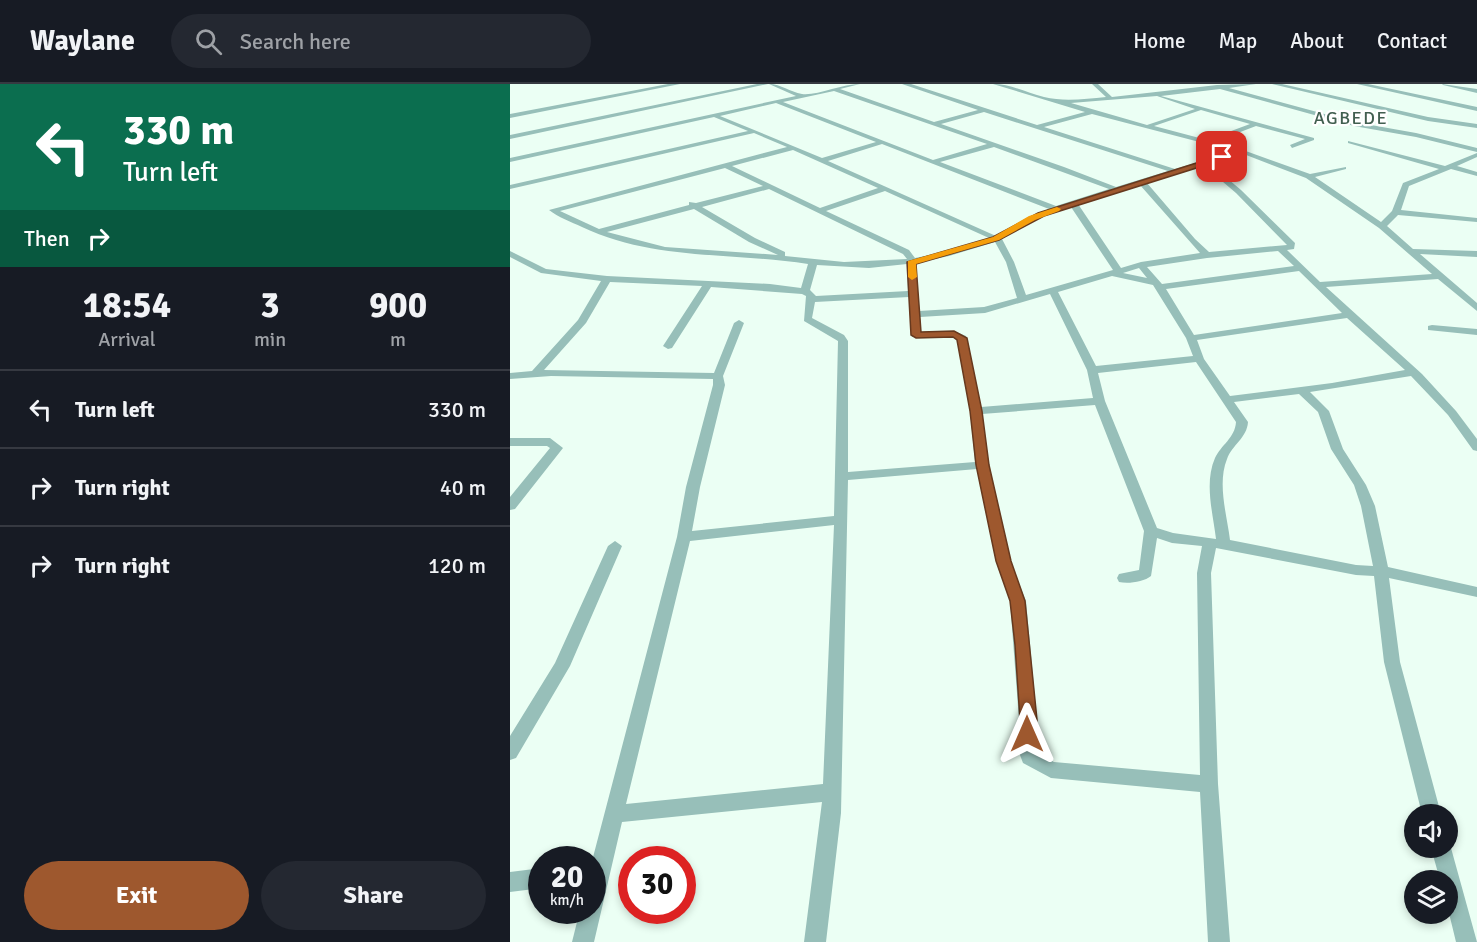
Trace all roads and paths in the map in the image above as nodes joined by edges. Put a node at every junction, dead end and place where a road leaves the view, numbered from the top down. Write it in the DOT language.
graph roads {
  1 [pos="677,84"];
  2 [pos="765,84"];
  3 [pos="772,84"];
  4 [pos="857,84"];
  5 [pos="905,84"];
  6 [pos="996,84"];
  7 [pos="1095,84"];
  8 [pos="1192,84"];
  9 [pos="1253,84"];
  10 [pos="1275,84"];
  11 [pos="1360,84"];
  12 [pos="1445,84"];
  13 [pos="1217,87"];
  14 [pos="1208,88"];
  15 [pos="834,89"];
  16 [pos="1477,91"];
  17 [pos="635,92"];
  18 [pos="1155,95"];
  19 [pos="645,96"];
  20 [pos="802,96"];
  21 [pos="1110,98"];
  22 [pos="655,100"];
  23 [pos="778,102"];
  24 [pos="1063,102"];
  25 [pos="664,105"];
  26 [pos="1200,109"];
  27 [pos="1477,109"];
  28 [pos="983,110"];
  29 [pos="1092,113"];
  30 [pos="510,116"];
  31 [pos="612,116"];
  32 [pos="715,116"];
  33 [pos="621,121"];
  34 [pos="933,124"];
  35 [pos="1255,124"];
  36 [pos="630,126"];
  37 [pos="1477,126"];
  38 [pos="1036,127"];
  39 [pos="1146,127"];
  40 [pos="755,131"];
  41 [pos="639,132"];
  42 [pos="510,137"];
  43 [pos="883,142"];
  44 [pos="1208,142"];
  45 [pos="1350,142"];
  46 [pos="992,145"];
  47 [pos="1292,146"];
  48 [pos="793,148"];
  49 [pos="1477,150"];
  50 [pos="1241,151"];
  51 [pos="1477,155"];
  52 [pos="510,160"];
  53 [pos="823,160"];
  54 [pos="933,162"];
  55 [pos="1204,163"];
  56 [pos="725,165"];
  57 [pos="1446,167"];
  58 [pos="1344,168"];
  59 [pos="1177,172"];
  60 [pos="1477,174"];
  61 [pos="1309,176"];
  62 [pos="1143,183"];
  63 [pos="772,186"];
  64 [pos="510,188"];
  65 [pos="885,188"];
  66 [pos="1117,190"];
  67 [pos="683,200"];
  68 [pos="1074,205"];
  69 [pos="695,206"];
  70 [pos="1056,209"];
  71 [pos="818,211"];
  72 [pos="1396,212"];
  73 [pos="1477,220"];
  74 [pos="1382,226"];
  75 [pos="600,231"];
  76 [pos="996,238"];
  77 [pos="1281,249"];
  78 [pos="1411,250"];
  79 [pos="510,254"];
  80 [pos="1477,254"];
  81 [pos="1207,255"];
  82 [pos="793,259"];
  83 [pos="911,262"];
  84 [pos="813,263"];
  85 [pos="1141,265"];
  86 [pos="1302,268"];
  87 [pos="1117,273"];
  88 [pos="1439,276"];
  89 [pos="607,279"];
  90 [pos="708,285"];
  91 [pos="1158,285"];
  92 [pos="1320,285"];
  93 [pos="1053,291"];
  94 [pos="914,294"];
  95 [pos="808,295"];
  96 [pos="1477,297"];
  97 [pos="1466,298"];
  98 [pos="1022,299"];
  99 [pos="1477,308"];
  100 [pos="916,314"];
  101 [pos="1349,315"];
  102 [pos="739,323"];
  103 [pos="1432,328"];
  104 [pos="1477,332"];
  105 [pos="1191,338"];
  106 [pos="668,346"];
  107 [pos="1199,359"];
  108 [pos="1092,370"];
  109 [pos="1413,372"];
  110 [pos="536,373"];
  111 [pos="510,376"];
  112 [pos="718,376"];
  113 [pos="1302,390"];
  114 [pos="1229,399"];
  115 [pos="1099,401"];
  116 [pos="976,411"];
  117 [pos="510,442"];
  118 [pos="1477,447"];
  119 [pos="982,465"];
  120 [pos="842,477"];
  121 [pos="510,506"];
  122 [pos="840,520"];
  123 [pos="1151,531"];
  124 [pos="684,537"];
  125 [pos="1217,544"];
  126 [pos="615,546"];
  127 [pos="1381,571"];
  128 [pos="1124,578"];
  129 [pos="1477,592"];
  130 [pos="510,752"];
  131 [pos="1209,784"];
  132 [pos="832,792"];
  133 [pos="1429,804"];
  134 [pos="615,814"];
  135 [pos="604,846"];
  136 [pos="1444,858"];
  137 [pos="528,880"];
  138 [pos="510,882"];
  139 [pos="588,924"];
  140 [pos="583,942"];
  141 [pos="815,942"];
  142 [pos="1220,942"];
  143 [pos="1467,942"];
  1 -- 17 [label="street"];
  2 -- 25 [label="street"];
  3 -- 20 [label="street"];
  4 -- 15 [label="street"];
  5 -- 28 [label="street"];
  6 -- 24 [label="street"];
  7 -- 21 [label="street"];
  8 -- 14 [label="street"];
  9 -- 13 [label="street"];
  10 -- 37 [label="street"];
  11 -- 27 [label="street"];
  12 -- 16 [label="street"];
  13 -- 14 [label="street"];
  13 -- 49 [label="street"];
  14 -- 18 [label="street"];
  15 -- 20 [label="street"];
  15 -- 34 [label="street"];
  17 -- 19 [label="street"];
  17 -- 30 [label="street"];
  18 -- 21 [label="street"];
  18 -- 26 [label="street"];
  20 -- 23 [label="street"];
  21 -- 24 [label="street"];
  22 -- 25 [label="street"];
  23 -- 32 [label="street"];
  23 -- 43 [label="street"];
  24 -- 29 [label="street"];
  25 -- 31 [label="street"];
  26 -- 35 [label="street"];
  26 -- 39 [label="street"];
  28 -- 34 [label="street"];
  28 -- 38 [label="street"];
  29 -- 38 [label="street"];
  29 -- 39 [label="street"];
  31 -- 33 [label="street"];
  31 -- 42 [label="street"];
  32 -- 40 [label="street"];
  32 -- 41 [label="street"];
  34 -- 46 [label="street"];
  35 -- 44 [label="street"];
  35 -- 47 [label="street"];
  36 -- 41 [label="street"];
  38 -- 59 [label="street"];
  39 -- 44 [label="street"];
  40 -- 48 [label="street"];
  40 -- 64 [label="street"];
  41 -- 52 [label="street"];
  43 -- 53 [label="street"];
  43 -- 54 [label="street"];
  44 -- 50 [label="street"];
  45 -- 57 [label="street"];
  46 -- 54 [label="street"];
  46 -- 66 [label="street"];
  48 -- 53 [label="street"];
  48 -- 56 [label="street"];
  50 -- 55 [label="street"];
  50 -- 61 [label="street"];
  51 -- 57 [label="street"];
  53 -- 65 [label="street"];
  54 -- 70 [label="street"];
  55 -- 59 [label="street"];
  55 -- 77 [label="street"];
  56 -- 63 [label="street"];
  56 -- 75 [label="street"];
  57 -- 60 [label="street"];
  57 -- 72 [label="street"];
  58 -- 61 [label="street"];
  59 -- 62 [label="street"];
  61 -- 74 [label="street"];
  62 -- 66 [label="street"];
  62 -- 81 [label="street"];
  63 -- 69 [label="street"];
  63 -- 71 [label="street"];
  65 -- 71 [label="street"];
  65 -- 76 [label="street"];
  66 -- 68 [label="street"];
  67 -- 69 [label="street"];
  68 -- 70 [label="street"];
  68 -- 87 [label="street"];
  69 -- 75 [label="street"];
  69 -- 82 [label="street"];
  70 -- 76 [label="street"];
  71 -- 83 [label="street"];
  72 -- 73 [label="street"];
  72 -- 74 [label="street"];
  74 -- 78 [label="street"];
  75 -- 82 [label="street"];
  76 -- 83 [label="street"];
  76 -- 98 [label="street"];
  77 -- 81 [label="street"];
  77 -- 86 [label="street"];
  78 -- 80 [label="street"];
  78 -- 88 [label="street"];
  79 -- 89 [label="street"];
  81 -- 85 [label="street"];
  82 -- 84 [label="street"];
  83 -- 84 [label="street"];
  83 -- 94 [label="street"];
  84 -- 95 [label="street"];
  85 -- 87 [label="street"];
  85 -- 91 [label="street"];
  86 -- 91 [label="street"];
  86 -- 92 [label="street"];
  87 -- 91 [label="street"];
  87 -- 93 [label="street"];
  88 -- 92 [label="street"];
  88 -- 97 [label="street"];
  89 -- 90 [label="street"];
  89 -- 110 [label="street"];
  90 -- 95 [label="street"];
  90 -- 106 [label="street"];
  91 -- 105 [label="street"];
  92 -- 101 [label="street"];
  93 -- 98 [label="street"];
  93 -- 108 [label="street"];
  94 -- 95 [label="street"];
  94 -- 100 [label="street"];
  95 -- 120 [label="street"];
  96 -- 97 [label="street"];
  97 -- 99 [label="street"];
  98 -- 100 [label="street"];
  100 -- 116 [label="street"];
  101 -- 105 [label="street"];
  101 -- 109 [label="street"];
  102 -- 112 [label="street"];
  103 -- 104 [label="street"];
  105 -- 107 [label="street"];
  107 -- 108 [label="street"];
  107 -- 114 [label="street"];
  108 -- 115 [label="street"];
  109 -- 113 [label="street"];
  109 -- 118 [label="street"];
  110 -- 111 [label="street"];
  110 -- 112 [label="street"];
  112 -- 124 [label="street"];
  113 -- 114 [label="street"];
  113 -- 127 [label="street"];
  114 -- 125 [label="street"];
  115 -- 116 [label="street"];
  115 -- 123 [label="street"];
  116 -- 119 [label="street"];
  117 -- 121 [label="street"];
  119 -- 120 [label="street"];
  119 -- 131 [label="street"];
  120 -- 122 [label="street"];
  122 -- 124 [label="street"];
  122 -- 132 [label="street"];
  123 -- 125 [label="street"];
  123 -- 128 [label="street"];
  124 -- 134 [label="street"];
  125 -- 127 [label="street"];
  125 -- 131 [label="street"];
  126 -- 130 [label="street"];
  127 -- 129 [label="street"];
  127 -- 133 [label="street"];
  131 -- 142 [label="street"];
  132 -- 134 [label="street"];
  132 -- 141 [label="street"];
  134 -- 135 [label="street"];
  136 -- 143 [label="street"];
  137 -- 138 [label="street"];
  139 -- 140 [label="street"];
}
